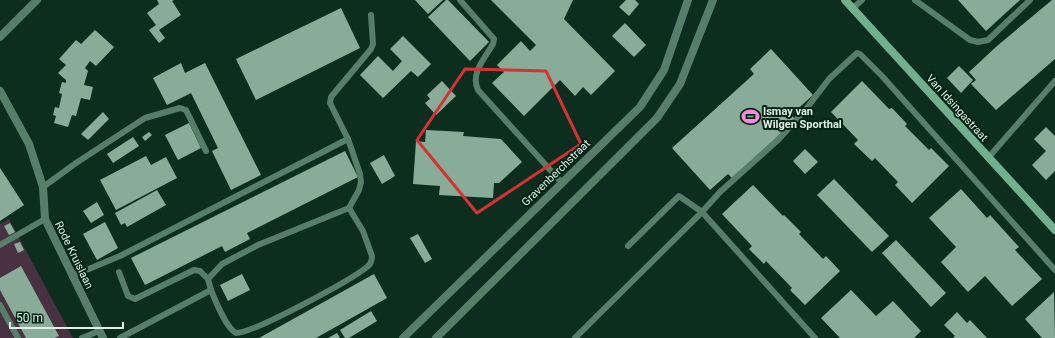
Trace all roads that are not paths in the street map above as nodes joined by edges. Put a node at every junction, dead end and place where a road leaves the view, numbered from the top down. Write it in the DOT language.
graph roads {
  1 [pos="37,0"];
  2 [pos="460,0"];
  3 [pos="688,0"];
  4 [pos="713,0"];
  5 [pos="845,0"];
  6 [pos="862,0"];
  7 [pos="915,0"];
  8 [pos="1030,0"];
  9 [pos="852,9"];
  10 [pos="371,15"];
  11 [pos="0,37"];
  12 [pos="1055,81"];
  13 [pos="0,91"];
  14 [pos="348,139"];
  15 [pos="206,151"];
  16 [pos="988,158"];
  17 [pos="562,182"];
  18 [pos="43,187"];
  19 [pos="349,208"];
  20 [pos="702,212"];
  21 [pos="45,219"];
  22 [pos="1055,230"];
  23 [pos="0,245"];
  24 [pos="628,246"];
  25 [pos="1055,270"];
  26 [pos="119,272"];
  27 [pos="72,276"];
  28 [pos="208,279"];
  29 [pos="211,290"];
  30 [pos="0,305"];
  31 [pos="101,335"];
  32 [pos="18,338"];
  33 [pos="82,338"];
  34 [pos="120,338"];
  35 [pos="403,338"];
  36 [pos="436,338"];
  37 [pos="575,338"];
  38 [pos="815,338"];
  1 -- 11 [label="street"];
  2 -- 17 [label="lane"];
  3 -- 17 [label="street, Gravenberchstraat"];
  4 -- 36 [label="street"];
  5 -- 9 [label="main road, Van Idsingastraat"];
  6 -- 9 [label="lane"];
  7 -- 8 [label="lane"];
  9 -- 16 [label="main road, Van Idsingastraat"];
  10 -- 14 [label="lane"];
  12 -- 16 [label="lane"];
  13 -- 18 [label="street, Rode Kruislaan"];
  14 -- 19 [label="lane"];
  14 -- 27 [label="lane"];
  15 -- 18 [label="lane"];
  16 -- 22 [label="main road, Van Idsingastraat"];
  17 -- 35 [label="street, Gravenberchstraat"];
  18 -- 21 [label="street, Rode Kruislaan"];
  19 -- 28 [label="lane"];
  19 -- 29 [label="lane"];
  20 -- 24 [label="lane"];
  20 -- 25 [label="lane"];
  20 -- 37 [label="lane"];
  20 -- 38 [label="lane"];
  21 -- 23 [label="lane"];
  21 -- 27 [label="street, Rode Kruislaan"];
  26 -- 28 [label="lane"];
  27 -- 31 [label="street, Rode Kruislaan"];
  28 -- 29 [label="lane"];
  29 -- 34 [label="lane"];
  30 -- 32 [label="lane"];
  31 -- 33 [label="lane"];
}
